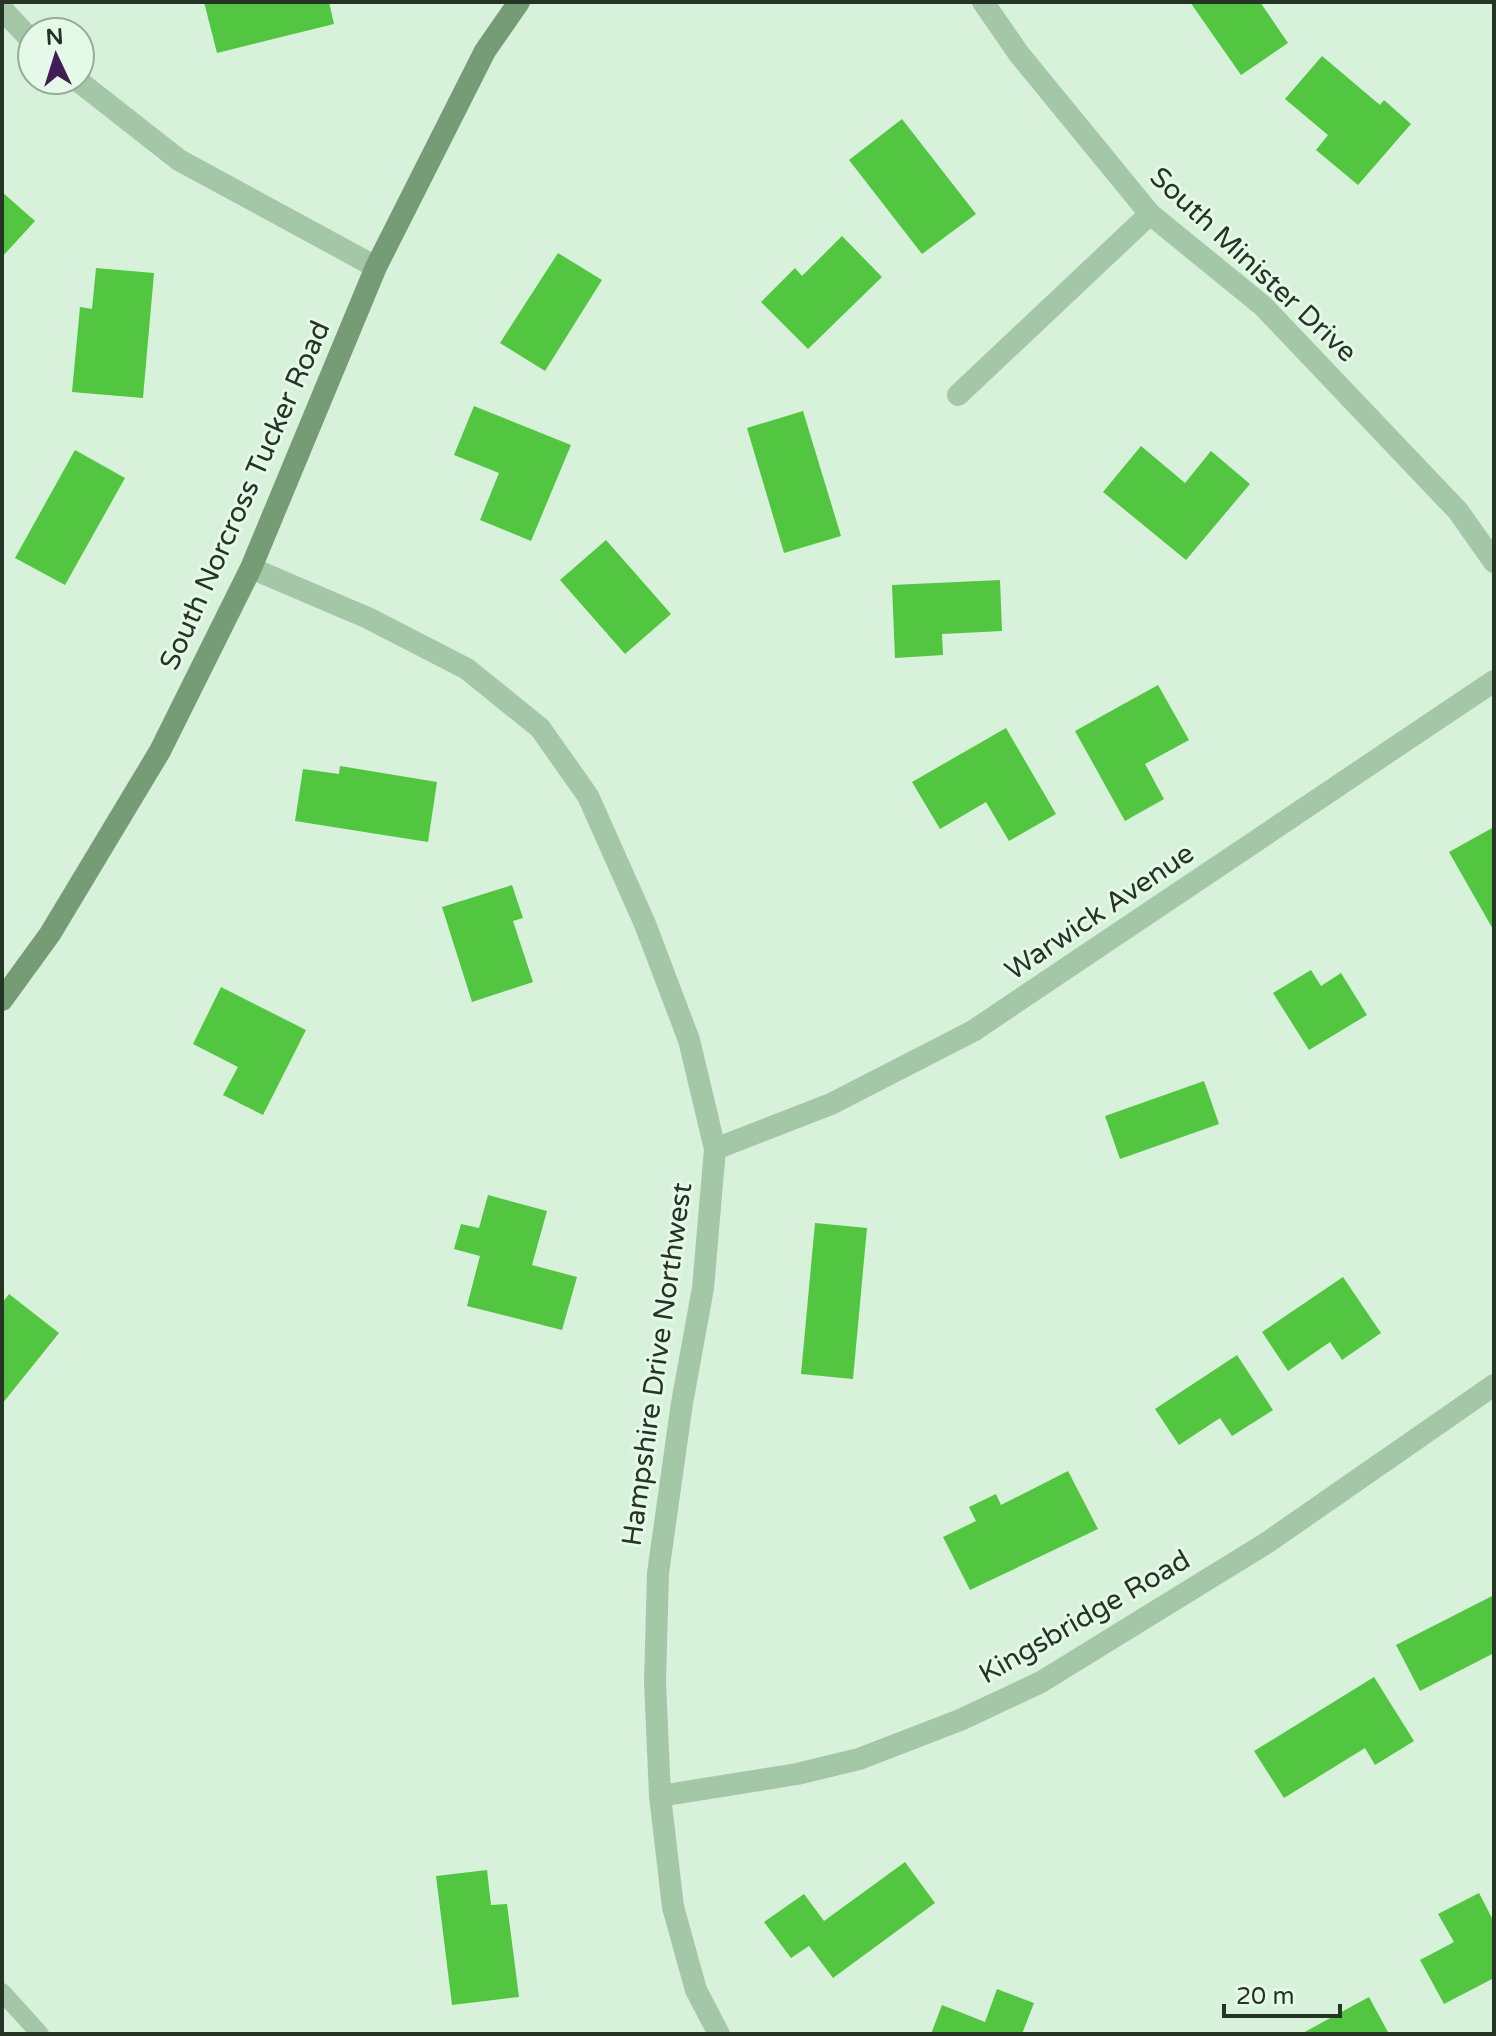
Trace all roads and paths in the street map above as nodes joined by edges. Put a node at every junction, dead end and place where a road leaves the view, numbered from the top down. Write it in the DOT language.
graph roads {
  1 [pos="519,2"];
  2 [pos="983,2"];
  3 [pos="2,9"];
  4 [pos="16,24"];
  5 [pos="96,95"];
  6 [pos="1150,214"];
  7 [pos="376,267"];
  8 [pos="958,395"];
  9 [pos="1494,562"];
  10 [pos="251,568"];
  11 [pos="1494,681"];
  12 [pos="2,1000"];
  13 [pos="715,1149"];
  14 [pos="1494,1385"];
  15 [pos="660,1796"];
  16 [pos="2,1992"];
  17 [pos="40,2034"];
  18 [pos="719,2034"];
  1 -- 7 [label="main road, South Norcross Tucker Road"];
  2 -- 6 [label="street, South Minister Drive"];
  3 -- 4 [label="street"];
  5 -- 7 [label="street"];
  6 -- 8 [label="street"];
  6 -- 9 [label="street, South Minister Drive"];
  7 -- 10 [label="main road, South Norcross Tucker Road"];
  10 -- 12 [label="main road, South Norcross Tucker Road"];
  10 -- 13 [label="street, Hampshire Drive Northwest"];
  11 -- 13 [label="street, Warwick Avenue"];
  13 -- 15 [label="street, Hampshire Drive Northwest"];
  14 -- 15 [label="street, Kingsbridge Road"];
  15 -- 18 [label="street, Hampshire Drive Northwest"];
  16 -- 17 [label="lane"];
}
